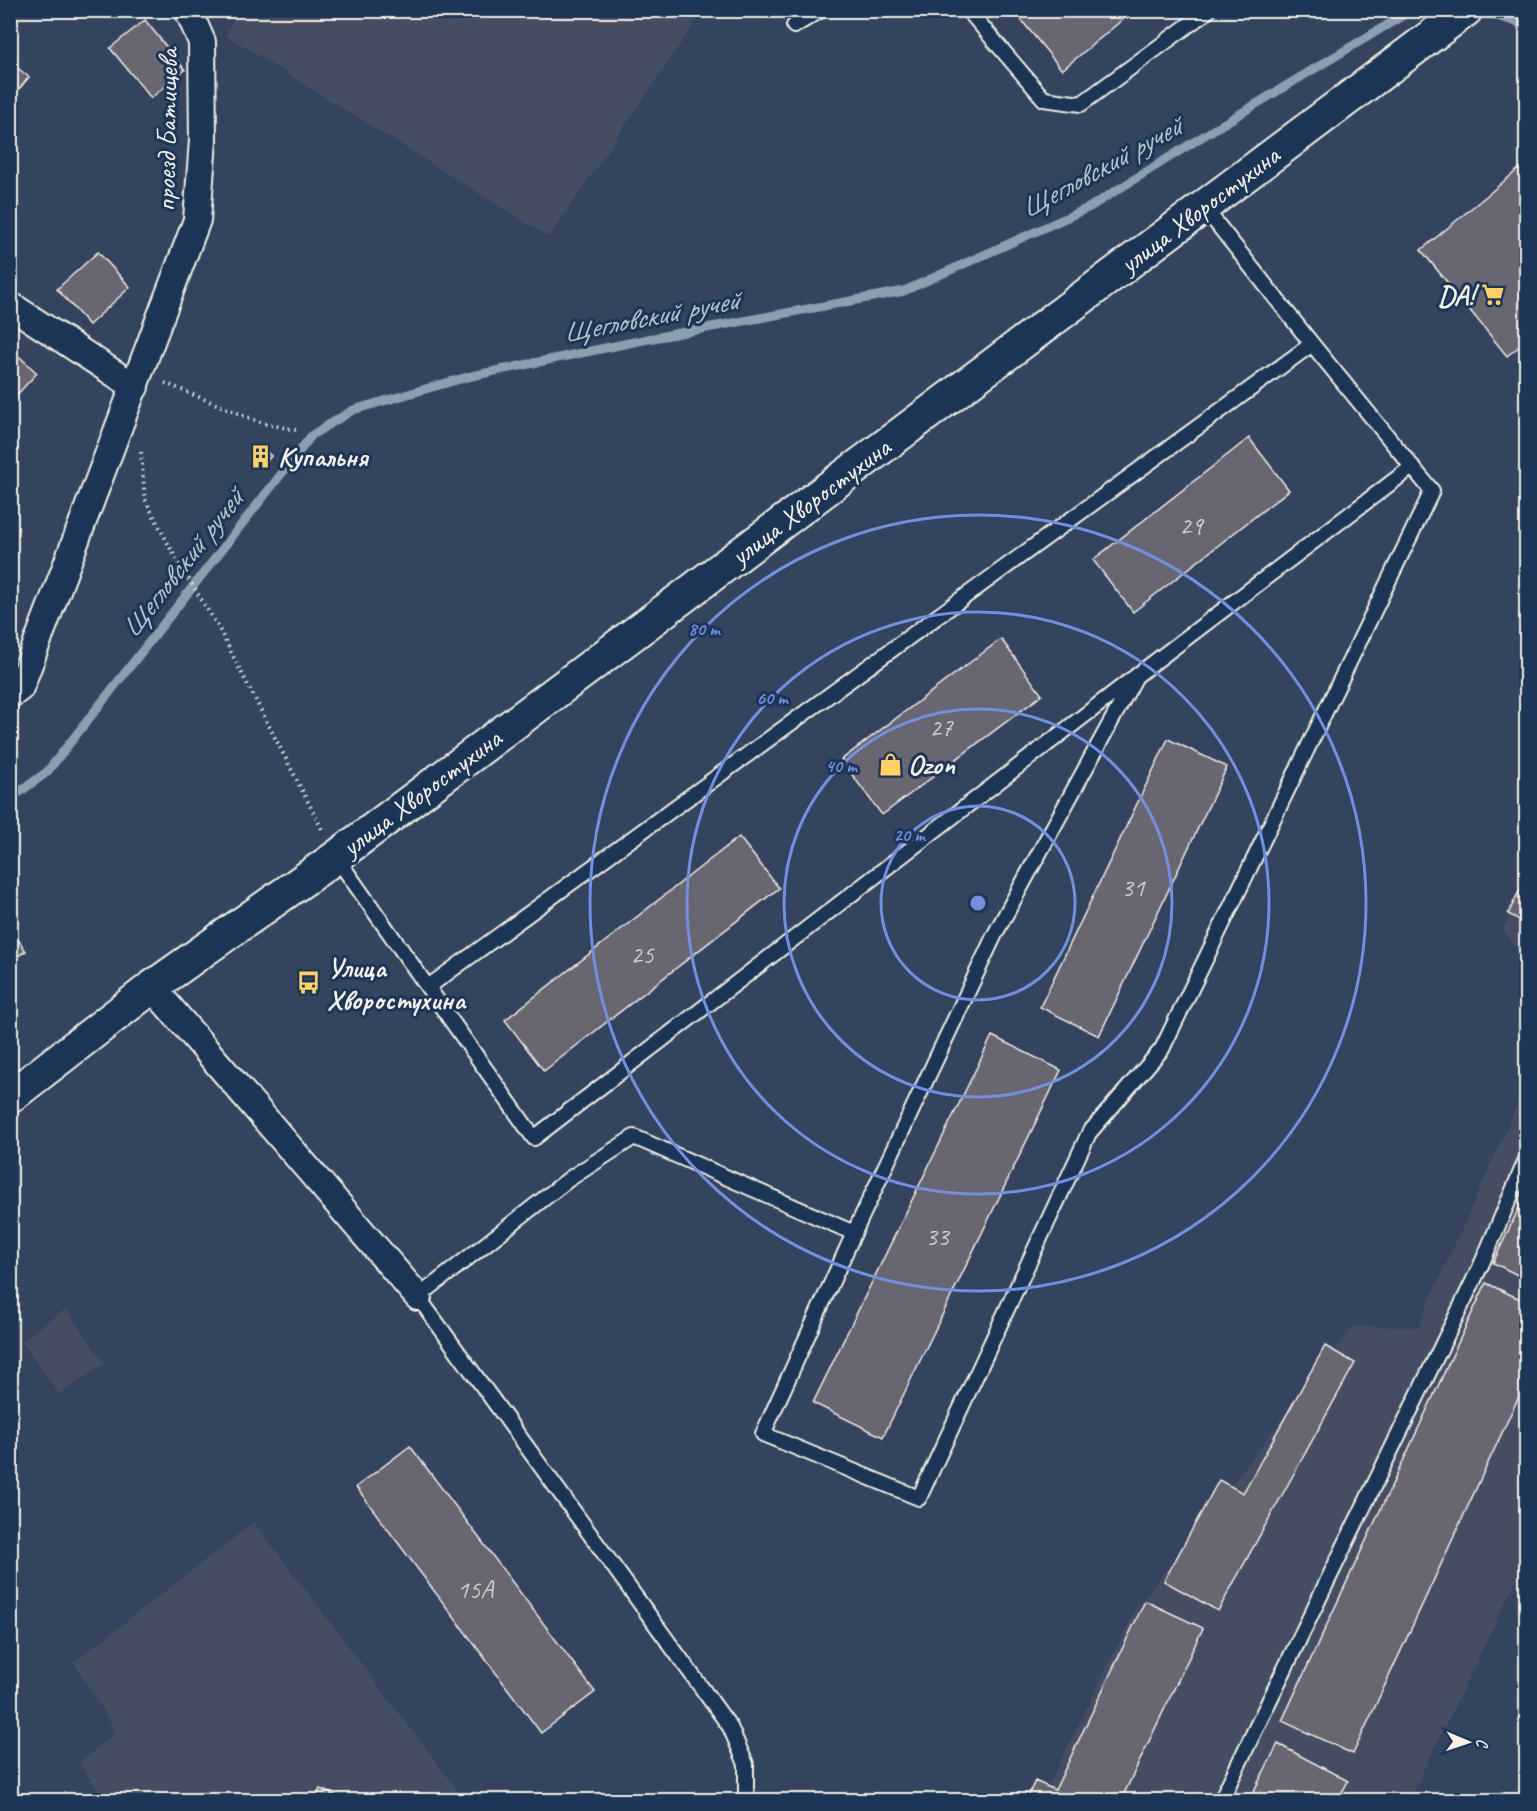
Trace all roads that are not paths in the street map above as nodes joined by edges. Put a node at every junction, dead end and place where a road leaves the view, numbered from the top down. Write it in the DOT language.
graph roads {
  1 [pos="188,10"];
  2 [pos="820,10"];
  3 [pos="969,10"];
  4 [pos="1209,10"];
  5 [pos="1454,19"];
  6 [pos="794,26"];
  7 [pos="1203,206"];
  8 [pos="10,305"];
  9 [pos="1312,344"];
  10 [pos="137,380"];
  11 [pos="1412,467"];
  12 [pos="1136,676"];
  13 [pos="10,695"];
  14 [pos="336,856"];
  15 [pos="152,987"];
  16 [pos="428,987"];
  17 [pos="10,1097"];
  18 [pos="1527,1160"];
  19 [pos="854,1233"];
  20 [pos="418,1297"];
  21 [pos="746,1800"];
  22 [pos="1221,1800"];
  1 -- 10 [label="street, проезд Батищева"];
  2 -- 6 [label="lane"];
  3 -- 4 [label="lane"];
  5 -- 7 [label="street, улица Хворостухина"];
  7 -- 9 [label="lane"];
  7 -- 14 [label="street, улица Хворостухина"];
  8 -- 10 [label="street"];
  9 -- 11 [label="lane"];
  9 -- 16 [label="lane"];
  10 -- 13 [label="street, проезд Батищева"];
  11 -- 12 [label="lane"];
  11 -- 19 [label="lane"];
  12 -- 16 [label="lane"];
  12 -- 19 [label="lane"];
  14 -- 15 [label="street, улица Хворостухина"];
  14 -- 16 [label="lane"];
  15 -- 17 [label="street, улица Хворостухина"];
  15 -- 20 [label="street"];
  18 -- 22 [label="lane"];
  19 -- 20 [label="lane"];
  20 -- 21 [label="lane"];
}
